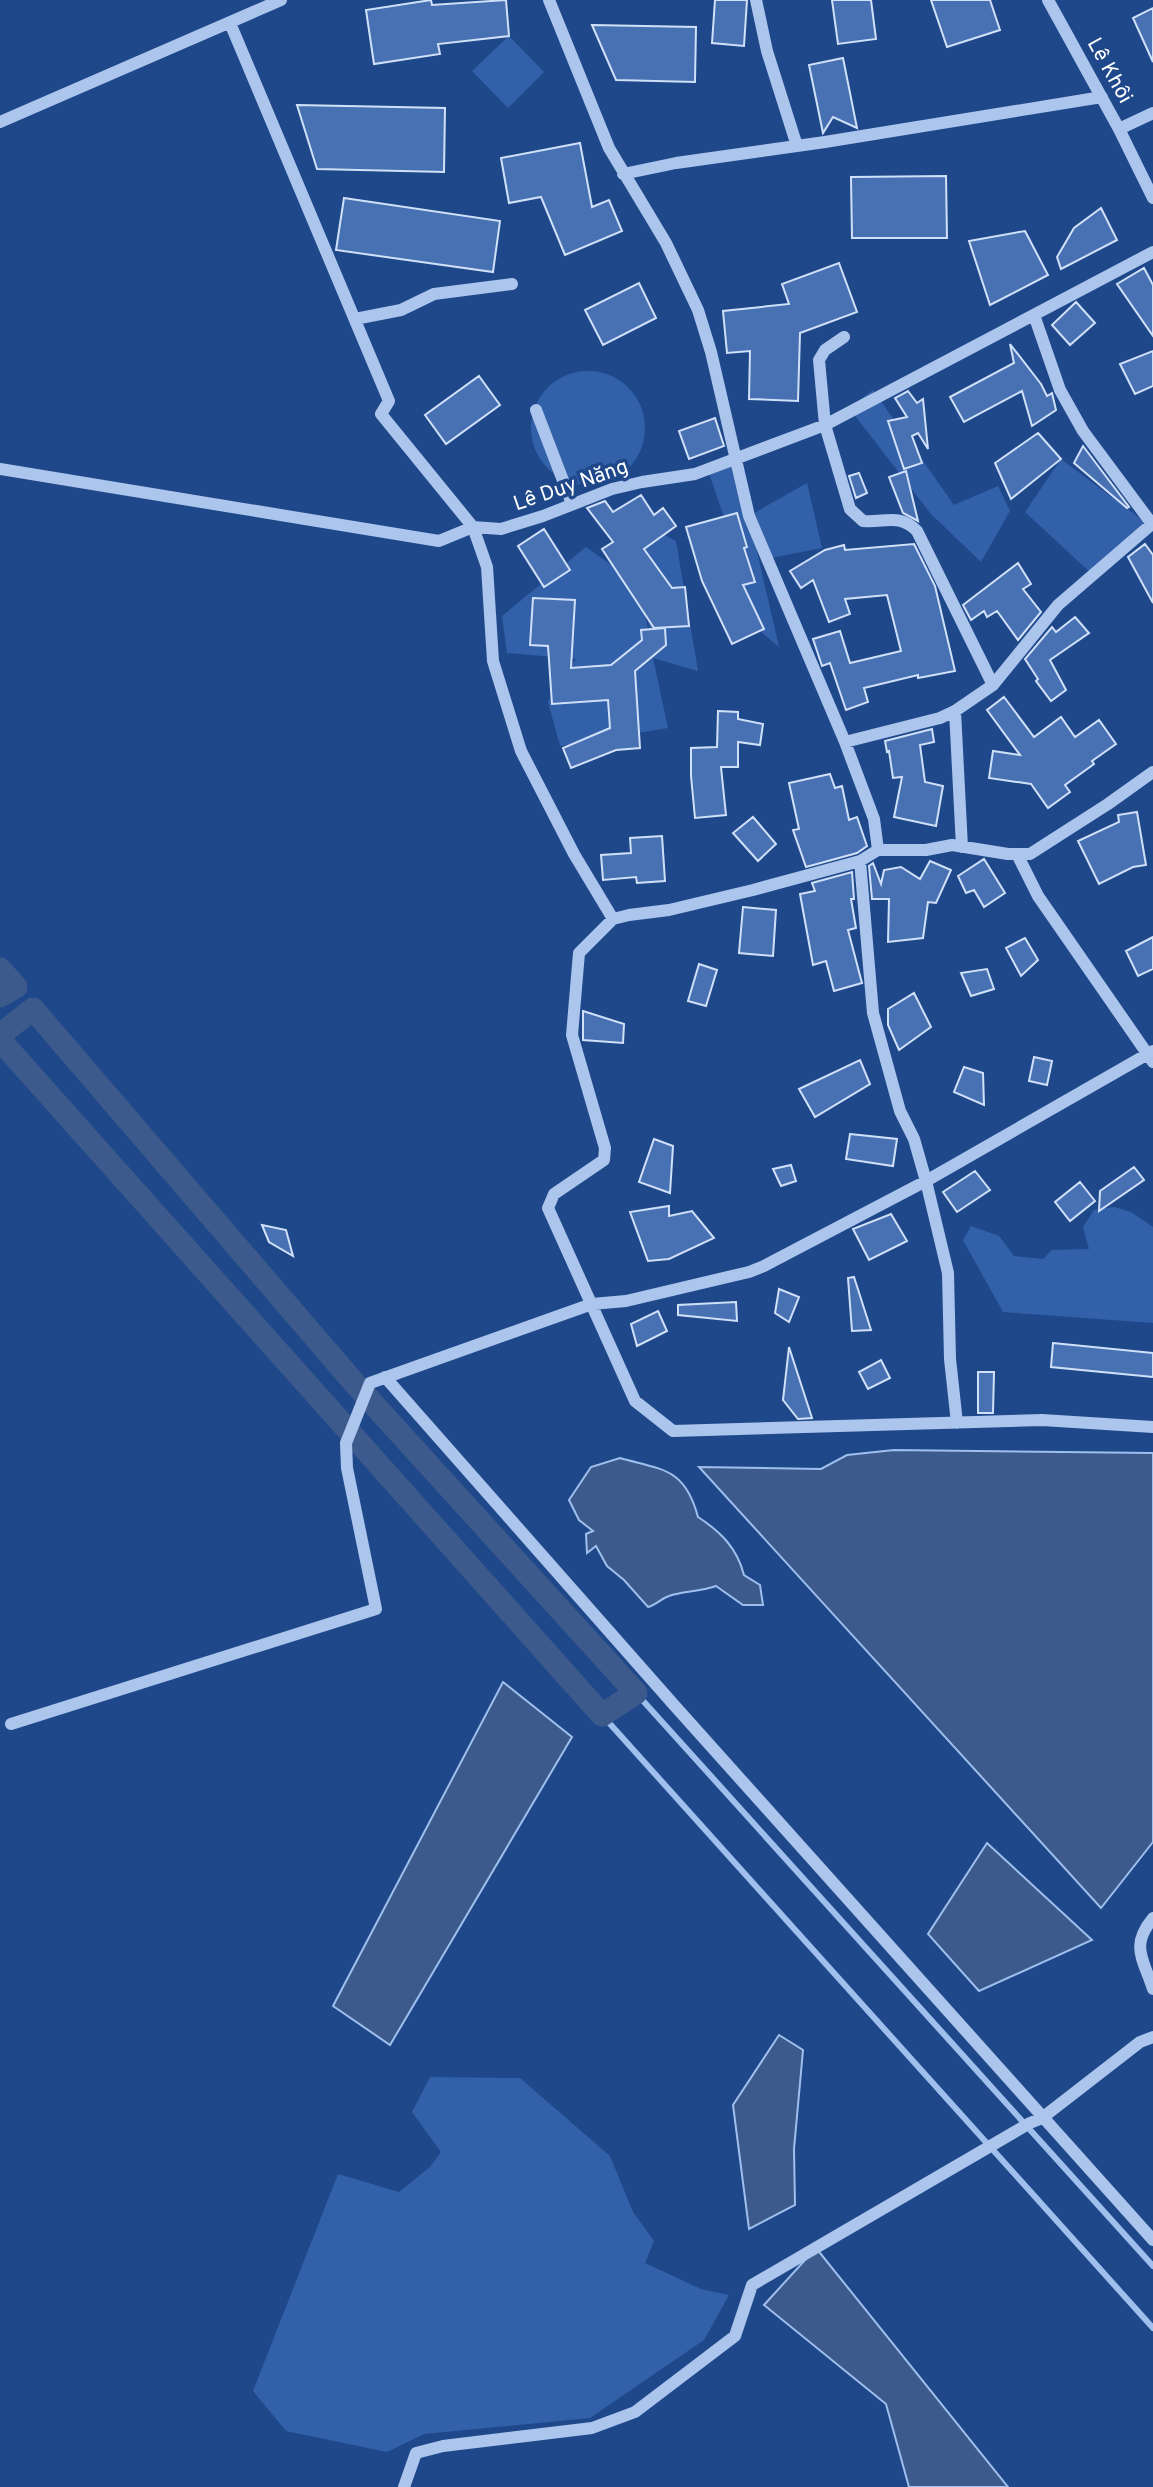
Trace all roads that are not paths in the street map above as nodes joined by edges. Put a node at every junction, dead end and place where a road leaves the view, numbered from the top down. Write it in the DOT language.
graph roads {
  1 [pos="281,0"];
  2 [pos="756,0"];
  3 [pos="1048,0"];
  4 [pos="553,1"];
  5 [pos="230,23"];
  6 [pos="1102,97"];
  7 [pos="1153,113"];
  8 [pos="0,122"];
  9 [pos="1119,129"];
  10 [pos="797,146"];
  11 [pos="623,174"];
  12 [pos="1153,198"];
  13 [pos="1153,252"];
  14 [pos="512,284"];
  15 [pos="1034,315"];
  16 [pos="355,319"];
  17 [pos="844,337"];
  18 [pos="536,410"];
  19 [pos="825,425"];
  20 [pos="736,459"];
  21 [pos="0,469"];
  22 [pos="572,504"];
  23 [pos="1153,524"];
  24 [pos="473,527"];
  25 [pos="993,685"];
  26 [pos="955,711"];
  27 [pos="845,741"];
  28 [pos="1153,772"];
  29 [pos="962,846"];
  30 [pos="878,850"];
  31 [pos="1017,854"];
  32 [pos="860,861"];
  33 [pos="612,919"];
  34 [pos="1152,1055"];
  35 [pos="926,1181"];
  36 [pos="592,1304"];
  37 [pos="385,1377"];
  38 [pos="957,1423"];
  39 [pos="1153,1427"];
  40 [pos="11,1724"];
  41 [pos="1153,1918"];
  42 [pos="1153,1989"];
  43 [pos="1153,2037"];
  44 [pos="1036,2121"];
  45 [pos="1153,2240"];
  46 [pos="404,2487"];
  1 -- 5 [label="street"];
  2 -- 10 [label="street"];
  3 -- 6 [label="street, Lê Khôi"];
  4 -- 11 [label="street"];
  5 -- 8 [label="street"];
  5 -- 16 [label="street"];
  6 -- 9 [label="street, Lê Khôi"];
  6 -- 10 [label="street"];
  7 -- 9 [label="street"];
  9 -- 12 [label="street, Lê Khôi"];
  10 -- 11 [label="street"];
  11 -- 20 [label="street"];
  13 -- 15 [label="street, Lê Duy Năng"];
  14 -- 16 [label="street"];
  15 -- 19 [label="street, Lê Duy Năng"];
  15 -- 23 [label="street"];
  16 -- 24 [label="street"];
  17 -- 19 [label="street"];
  18 -- 22 [label="street"];
  19 -- 20 [label="street, Lê Duy Năng"];
  19 -- 25 [label="street"];
  20 -- 22 [label="street, Lê Duy Năng"];
  20 -- 27 [label="street"];
  21 -- 24 [label="street, Lê Duy Năng"];
  22 -- 24 [label="street, Lê Duy Năng"];
  23 -- 25 [label="street"];
  24 -- 33 [label="street"];
  25 -- 26 [label="street"];
  26 -- 27 [label="street"];
  26 -- 29 [label="street"];
  27 -- 30 [label="street"];
  28 -- 31 [label="street"];
  29 -- 30 [label="street"];
  29 -- 31 [label="street"];
  30 -- 32 [label="street"];
  31 -- 34 [label="street"];
  32 -- 33 [label="street"];
  32 -- 35 [label="street"];
  33 -- 36 [label="street"];
  34 -- 35 [label="street"];
  35 -- 36 [label="street"];
  35 -- 38 [label="street"];
  36 -- 37 [label="street"];
  36 -- 38 [label="street"];
  37 -- 40 [label="street"];
  37 -- 44 [label="street"];
  38 -- 39 [label="street"];
  41 -- 42 [label="street"];
  43 -- 44 [label="street"];
  44 -- 45 [label="street"];
  44 -- 46 [label="street"];
}
